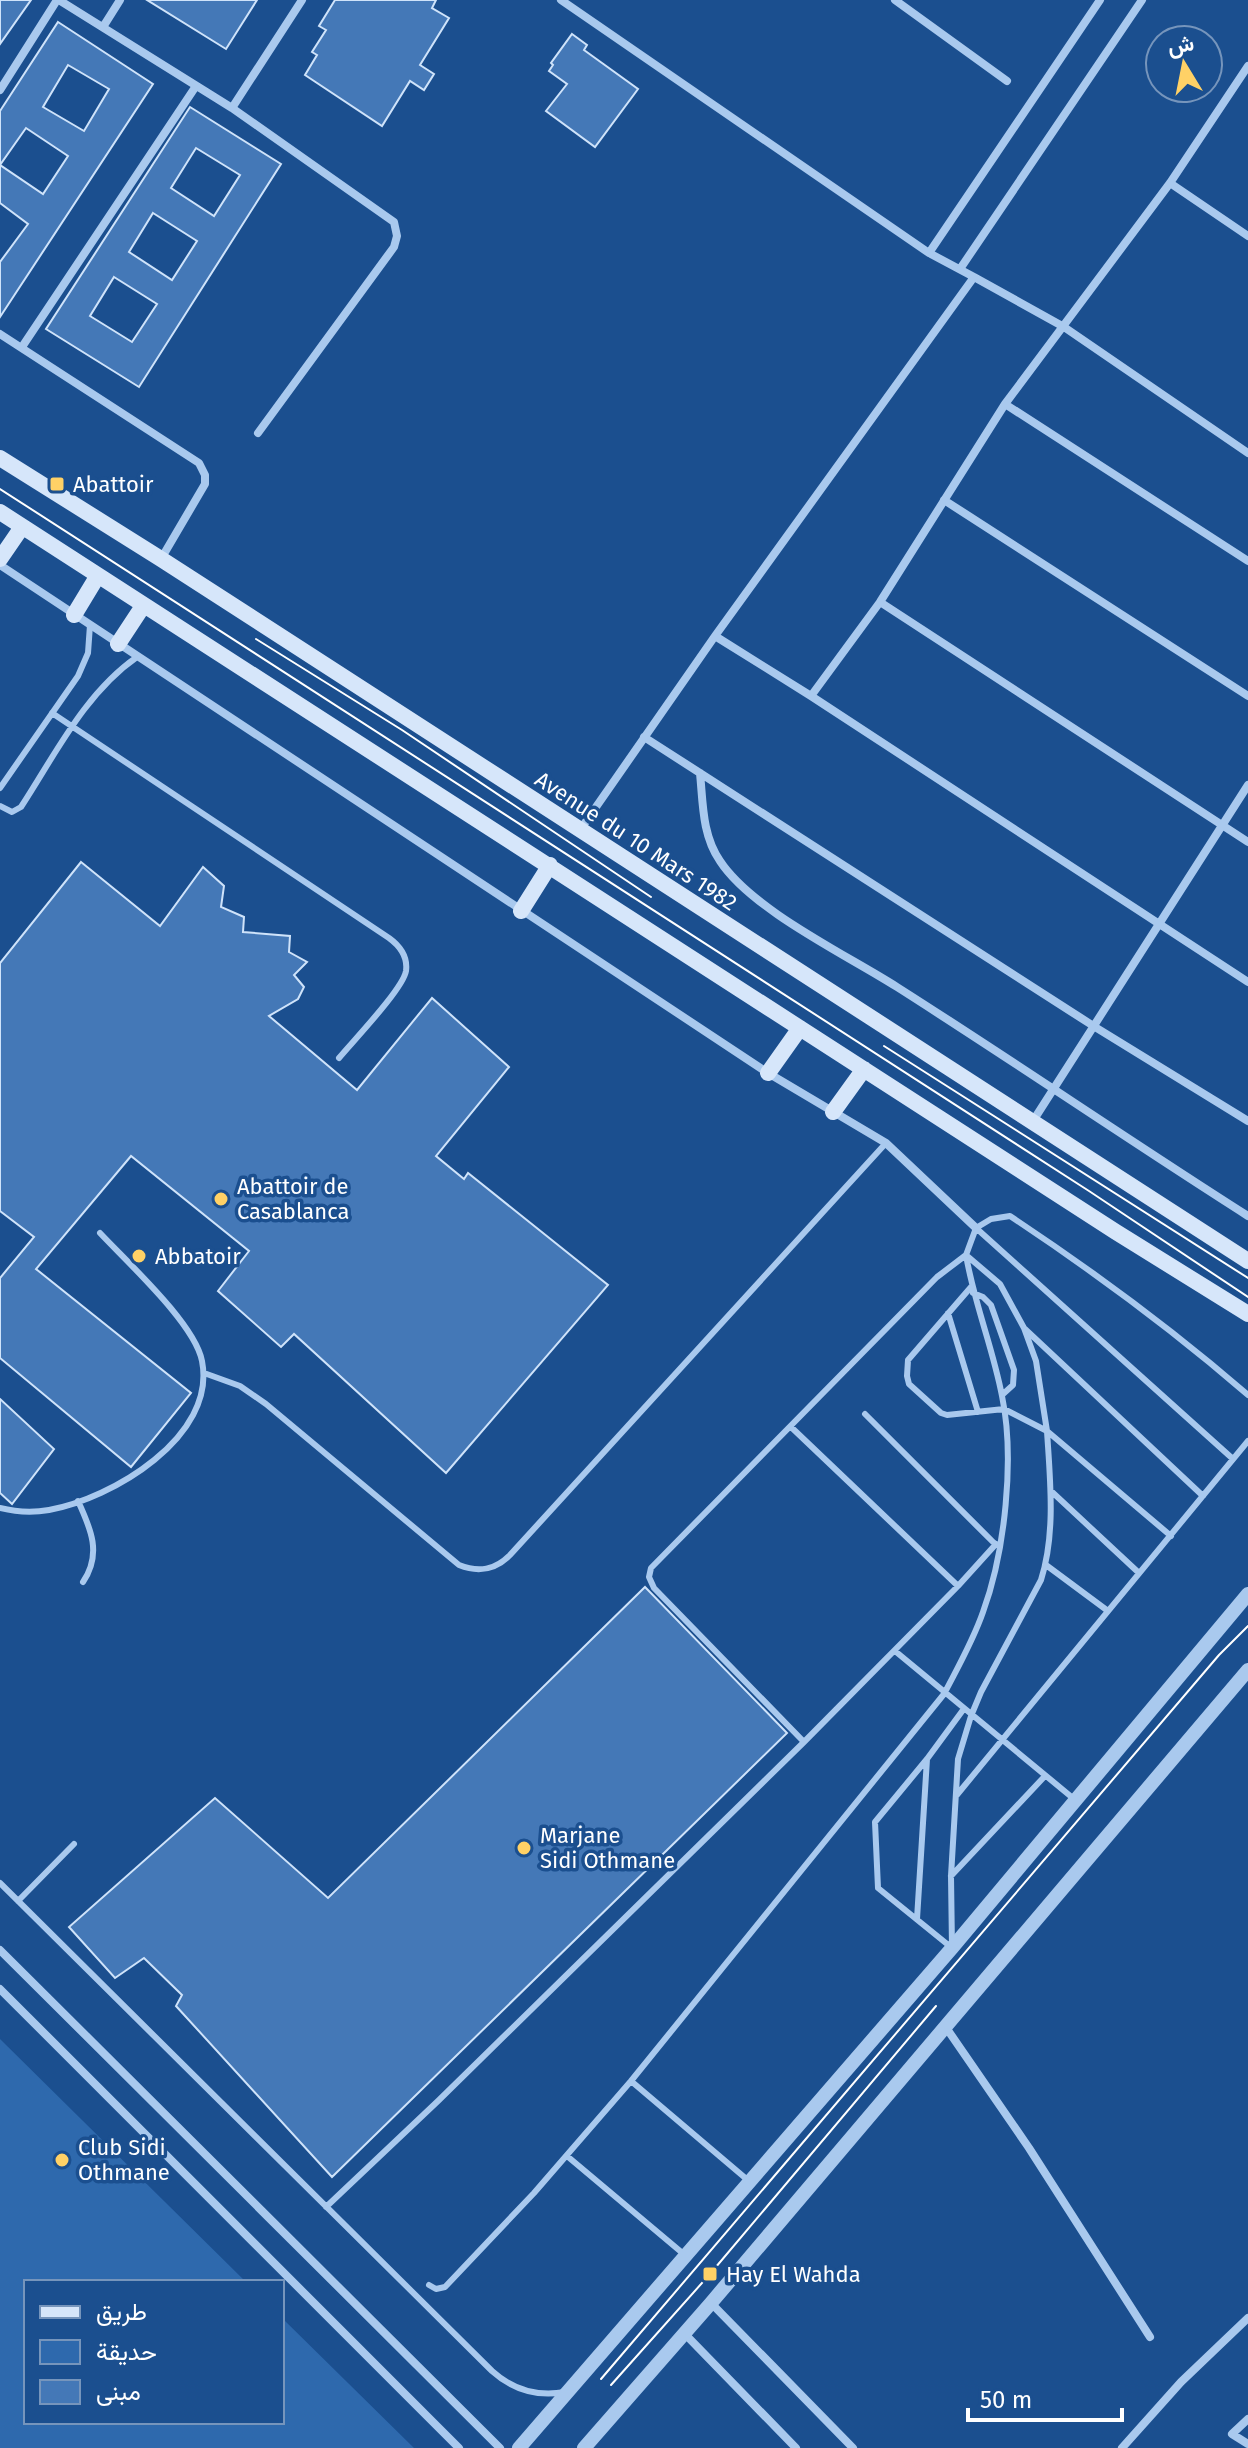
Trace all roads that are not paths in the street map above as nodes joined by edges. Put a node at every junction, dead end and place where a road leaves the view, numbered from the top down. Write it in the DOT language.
graph roads {
  1 [pos="58,0"];
  2 [pos="120,0"];
  3 [pos="302,0"];
  4 [pos="561,0"];
  5 [pos="895,0"];
  6 [pos="1100,0"];
  7 [pos="1142,0"];
  8 [pos="573,3"];
  9 [pos="103,27"];
  10 [pos="1248,66"];
  11 [pos="1007,81"];
  12 [pos="196,86"];
  13 [pos="0,90"];
  14 [pos="232,108"];
  15 [pos="1170,183"];
  16 [pos="1248,236"];
  17 [pos="929,253"];
  18 [pos="960,269"];
  19 [pos="974,277"];
  20 [pos="1064,327"];
  21 [pos="0,334"];
  22 [pos="22,347"];
  23 [pos="1005,404"];
  24 [pos="258,433"];
  25 [pos="1248,453"];
  26 [pos="0,458"];
  27 [pos="944,500"];
  28 [pos="0,512"];
  29 [pos="22,527"];
  30 [pos="0,559"];
  31 [pos="161,559"];
  32 [pos="1248,561"];
  33 [pos="0,565"];
  34 [pos="97,577"];
  35 [pos="880,602"];
  36 [pos="143,606"];
  37 [pos="74,615"];
  38 [pos="90,625"];
  39 [pos="715,636"];
  40 [pos="118,644"];
  41 [pos="137,657"];
  42 [pos="811,696"];
  43 [pos="1248,696"];
  44 [pos="52,713"];
  45 [pos="73,727"];
  46 [pos="644,737"];
  47 [pos="700,773"];
  48 [pos="1248,785"];
  49 [pos="0,788"];
  50 [pos="1,809"];
  51 [pos="1222,823"];
  52 [pos="580,830"];
  53 [pos="1248,842"];
  54 [pos="550,865"];
  55 [pos="521,911"];
  56 [pos="1159,925"];
  57 [pos="1248,982"];
  58 [pos="1095,1027"];
  59 [pos="800,1028"];
  60 [pos="339,1058"];
  61 [pos="864,1069"];
  62 [pos="768,1073"];
  63 [pos="1055,1089"];
  64 [pos="833,1112"];
  65 [pos="1248,1121"];
  66 [pos="1031,1124"];
  67 [pos="886,1143"];
  68 [pos="1248,1216"];
  69 [pos="976,1228"];
  70 [pos="100,1233"];
  71 [pos="966,1255"];
  72 [pos="1248,1261"];
  73 [pos="972,1290"];
  74 [pos="948,1313"];
  75 [pos="1248,1314"];
  76 [pos="1024,1328"];
  77 [pos="204,1373"];
  78 [pos="1002,1395"];
  79 [pos="1248,1395"];
  80 [pos="1004,1409"];
  81 [pos="978,1412"];
  82 [pos="865,1414"];
  83 [pos="791,1427"];
  84 [pos="1047,1431"];
  85 [pos="1248,1441"];
  86 [pos="1233,1459"];
  87 [pos="1051,1491"];
  88 [pos="1203,1496"];
  89 [pos="78,1501"];
  90 [pos="0,1508"];
  91 [pos="1171,1536"];
  92 [pos="997,1546"];
  93 [pos="1046,1565"];
  94 [pos="1139,1573"];
  95 [pos="83,1582"];
  96 [pos="958,1586"];
  97 [pos="1248,1594"];
  98 [pos="1108,1611"];
  99 [pos="895,1651"];
  100 [pos="1248,1670"];
  101 [pos="944,1694"];
  102 [pos="963,1710"];
  103 [pos="971,1716"];
  104 [pos="1001,1739"];
  105 [pos="804,1742"];
  106 [pos="927,1759"];
  107 [pos="1045,1776"];
  108 [pos="955,1797"];
  109 [pos="1077,1801"];
  110 [pos="74,1844"];
  111 [pos="951,1876"];
  112 [pos="0,1883"];
  113 [pos="18,1901"];
  114 [pos="917,1919"];
  115 [pos="952,1948"];
  116 [pos="0,1950"];
  117 [pos="0,1989"];
  118 [pos="945,2025"];
  119 [pos="631,2081"];
  120 [pos="567,2156"];
  121 [pos="751,2182"];
  122 [pos="326,2207"];
  123 [pos="686,2256"];
  124 [pos="429,2285"];
  125 [pos="711,2303"];
  126 [pos="1248,2318"];
  127 [pos="683,2332"];
  128 [pos="1150,2337"];
  129 [pos="568,2391"];
  130 [pos="1248,2419"];
  131 [pos="1248,2444"];
  132 [pos="459,2448"];
  133 [pos="500,2448"];
  134 [pos="519,2448"];
  135 [pos="584,2448"];
  136 [pos="796,2448"];
  137 [pos="853,2448"];
  138 [pos="1122,2448"];
  1 -- 9 [label="street"];
  1 -- 13 [label="street"];
  2 -- 9 [label="street"];
  3 -- 14 [label="street"];
  4 -- 8 [label="street"];
  5 -- 11 [label="street"];
  6 -- 17 [label="street"];
  7 -- 18 [label="street"];
  8 -- 17 [label="street"];
  9 -- 12 [label="street"];
  10 -- 15 [label="street"];
  12 -- 14 [label="street"];
  12 -- 22 [label="street"];
  14 -- 24 [label="street"];
  15 -- 16 [label="street"];
  15 -- 20 [label="street"];
  17 -- 18 [label="street"];
  18 -- 19 [label="street"];
  19 -- 20 [label="street"];
  19 -- 39 [label="street"];
  20 -- 23 [label="street"];
  20 -- 25 [label="street"];
  21 -- 22 [label="street"];
  22 -- 31 [label="street"];
  23 -- 27 [label="street"];
  23 -- 32 [label="street"];
  26 -- 31 [label="main road, Avenue du 10 Mars 1982"];
  27 -- 35 [label="street"];
  27 -- 43 [label="street"];
  28 -- 29 [label="main road"];
  29 -- 30 [label="main road"];
  29 -- 34 [label="main road"];
  31 -- 52 [label="main road, Avenue du 10 Mars 1982"];
  33 -- 37 [label="street"];
  34 -- 36 [label="main road"];
  34 -- 37 [label="main road"];
  35 -- 42 [label="street"];
  35 -- 51 [label="street"];
  36 -- 40 [label="main road"];
  36 -- 54 [label="main road"];
  37 -- 38 [label="street"];
  38 -- 40 [label="street"];
  38 -- 44 [label="lane"];
  39 -- 42 [label="street"];
  39 -- 46 [label="street"];
  40 -- 41 [label="street"];
  41 -- 45 [label="lane"];
  41 -- 55 [label="street"];
  42 -- 56 [label="street"];
  44 -- 45 [label="lane"];
  44 -- 49 [label="lane"];
  45 -- 50 [label="lane"];
  45 -- 60 [label="lane"];
  46 -- 47 [label="street"];
  46 -- 52 [label="street"];
  47 -- 58 [label="street"];
  47 -- 63 [label="street"];
  48 -- 51 [label="street"];
  51 -- 53 [label="street"];
  51 -- 56 [label="street"];
  52 -- 66 [label="main road, Avenue du 10 Mars 1982"];
  54 -- 55 [label="main road"];
  54 -- 59 [label="main road"];
  55 -- 62 [label="street"];
  56 -- 57 [label="street"];
  56 -- 58 [label="street"];
  58 -- 63 [label="street"];
  58 -- 65 [label="street"];
  59 -- 61 [label="main road"];
  59 -- 62 [label="main road"];
  61 -- 64 [label="main road"];
  61 -- 75 [label="main road"];
  62 -- 64 [label="street"];
  63 -- 66 [label="street"];
  63 -- 68 [label="street"];
  64 -- 67 [label="street"];
  66 -- 72 [label="main road, Avenue du 10 Mars 1982"];
  67 -- 69 [label="street"];
  67 -- 77 [label="lane"];
  69 -- 71 [label="lane"];
  69 -- 79 [label="lane"];
  69 -- 86 [label="lane"];
  70 -- 77 [label="lane"];
  71 -- 73 [label="lane"];
  71 -- 76 [label="lane"];
  71 -- 83 [label="lane"];
  73 -- 74 [label="lane"];
  73 -- 78 [label="lane"];
  73 -- 78 [label="lane"];
  74 -- 81 [label="lane"];
  74 -- 81 [label="lane"];
  76 -- 84 [label="lane"];
  76 -- 88 [label="lane"];
  77 -- 89 [label="lane"];
  78 -- 80 [label="lane"];
  80 -- 81 [label="lane"];
  80 -- 84 [label="lane"];
  80 -- 92 [label="lane"];
  82 -- 92 [label="lane"];
  83 -- 96 [label="lane"];
  83 -- 105 [label="lane"];
  84 -- 87 [label="lane"];
  84 -- 91 [label="lane"];
  85 -- 86 [label="lane"];
  86 -- 88 [label="lane"];
  87 -- 93 [label="lane"];
  87 -- 94 [label="lane"];
  88 -- 91 [label="lane"];
  89 -- 90 [label="lane"];
  89 -- 95 [label="lane"];
  91 -- 94 [label="lane"];
  92 -- 96 [label="lane"];
  92 -- 101 [label="lane"];
  93 -- 98 [label="lane"];
  93 -- 103 [label="lane"];
  94 -- 98 [label="lane"];
  96 -- 99 [label="lane"];
  97 -- 109 [label="street"];
  98 -- 104 [label="lane"];
  99 -- 101 [label="lane"];
  99 -- 105 [label="lane"];
  100 -- 118 [label="street"];
  101 -- 102 [label="lane"];
  101 -- 119 [label="lane"];
  102 -- 103 [label="lane"];
  102 -- 106 [label="lane"];
  103 -- 104 [label="lane"];
  103 -- 108 [label="lane"];
  104 -- 107 [label="lane"];
  104 -- 108 [label="lane"];
  105 -- 122 [label="lane"];
  106 -- 114 [label="lane"];
  106 -- 114 [label="lane"];
  107 -- 109 [label="lane"];
  107 -- 111 [label="lane"];
  108 -- 111 [label="lane"];
  109 -- 115 [label="street"];
  110 -- 113 [label="lane"];
  111 -- 115 [label="lane"];
  112 -- 113 [label="lane"];
  113 -- 122 [label="lane"];
  114 -- 115 [label="lane"];
  115 -- 121 [label="street"];
  116 -- 133 [label="street"];
  117 -- 132 [label="street"];
  118 -- 125 [label="street"];
  118 -- 128 [label="street"];
  119 -- 120 [label="lane"];
  119 -- 121 [label="lane"];
  120 -- 123 [label="lane"];
  120 -- 124 [label="lane"];
  121 -- 123 [label="street"];
  122 -- 129 [label="lane"];
  123 -- 129 [label="street"];
  125 -- 127 [label="street"];
  125 -- 137 [label="street"];
  126 -- 138 [label="street"];
  127 -- 135 [label="street"];
  127 -- 136 [label="street"];
  129 -- 134 [label="street"];
  130 -- 131 [label="street"];
}
